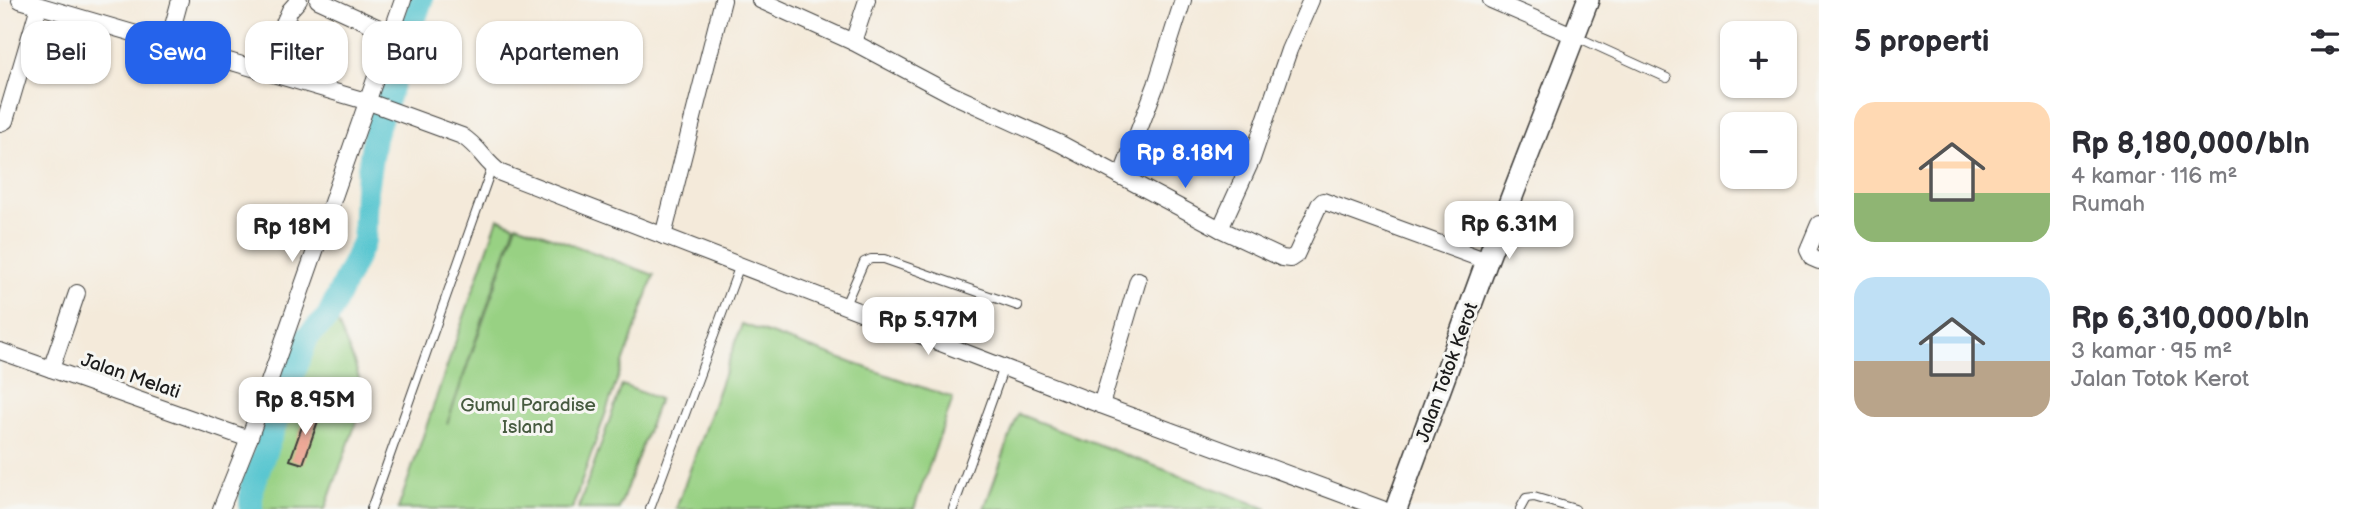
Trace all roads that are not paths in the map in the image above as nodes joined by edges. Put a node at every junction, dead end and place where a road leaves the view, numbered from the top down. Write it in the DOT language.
graph roads {
  1 [pos="20,0"];
  2 [pos="180,0"];
  3 [pos="299,0"];
  4 [pos="318,0"];
  5 [pos="403,0"];
  6 [pos="723,0"];
  7 [pos="760,0"];
  8 [pos="867,0"];
  9 [pos="1184,0"];
  10 [pos="1311,0"];
  11 [pos="1491,0"];
  12 [pos="1588,0"];
  13 [pos="39,6"];
  14 [pos="174,21"];
  15 [pos="285,21"];
  16 [pos="364,21"];
  17 [pos="396,21"];
  18 [pos="125,31"];
  19 [pos="1575,36"];
  20 [pos="853,42"];
  21 [pos="1667,78"];
  22 [pos="306,84"];
  23 [pos="378,84"];
  24 [pos="373,104"];
  25 [pos="0,123"];
  26 [pos="492,167"];
  27 [pos="1121,177"];
  28 [pos="1819,224"];
  29 [pos="1220,229"];
  30 [pos="663,236"];
  31 [pos="1486,261"];
  32 [pos="1819,261"];
  33 [pos="740,265"];
  34 [pos="1138,280"];
  35 [pos="77,293"];
  36 [pos="845,305"];
  37 [pos="1018,306"];
  38 [pos="0,351"];
  39 [pos="1004,367"];
  40 [pos="51,369"];
  41 [pos="1101,405"];
  42 [pos="249,439"];
  43 [pos="222,509"];
  44 [pos="371,509"];
  45 [pos="650,509"];
  46 [pos="953,509"];
  47 [pos="1382,509"];
  48 [pos="1396,509"];
  49 [pos="1520,509"];
  50 [pos="1575,509"];
  1 -- 13 [label="street"];
  2 -- 14 [label="street"];
  3 -- 15 [label="street"];
  4 -- 16 [label="street"];
  5 -- 17 [label="street"];
  6 -- 30 [label="street"];
  7 -- 20 [label="street"];
  8 -- 20 [label="street"];
  9 -- 27 [label="street"];
  10 -- 29 [label="street"];
  11 -- 19 [label="street"];
  12 -- 19 [label="main road, Jalan Totok Kerot"];
  13 -- 18 [label="street"];
  13 -- 25 [label="street"];
  19 -- 21 [label="lane"];
  19 -- 31 [label="main road, Jalan Totok Kerot"];
  20 -- 27 [label="street"];
  22 -- 24 [label="street"];
  23 -- 24 [label="street"];
  24 -- 26 [label="street"];
  24 -- 42 [label="street"];
  26 -- 30 [label="street"];
  26 -- 44 [label="lane"];
  27 -- 29 [label="street"];
  28 -- 32 [label="street"];
  29 -- 31 [label="street"];
  30 -- 33 [label="street"];
  31 -- 48 [label="main road, Jalan Totok Kerot"];
  33 -- 36 [label="street"];
  33 -- 45 [label="lane"];
  34 -- 41 [label="street"];
  35 -- 40 [label="street"];
  36 -- 37 [label="lane"];
  36 -- 39 [label="street"];
  38 -- 40 [label="street, Jalan Melati"];
  39 -- 41 [label="street"];
  39 -- 46 [label="lane"];
  40 -- 42 [label="street, Jalan Melati"];
  41 -- 47 [label="street"];
  42 -- 43 [label="street"];
  49 -- 50 [label="lane"];
}
